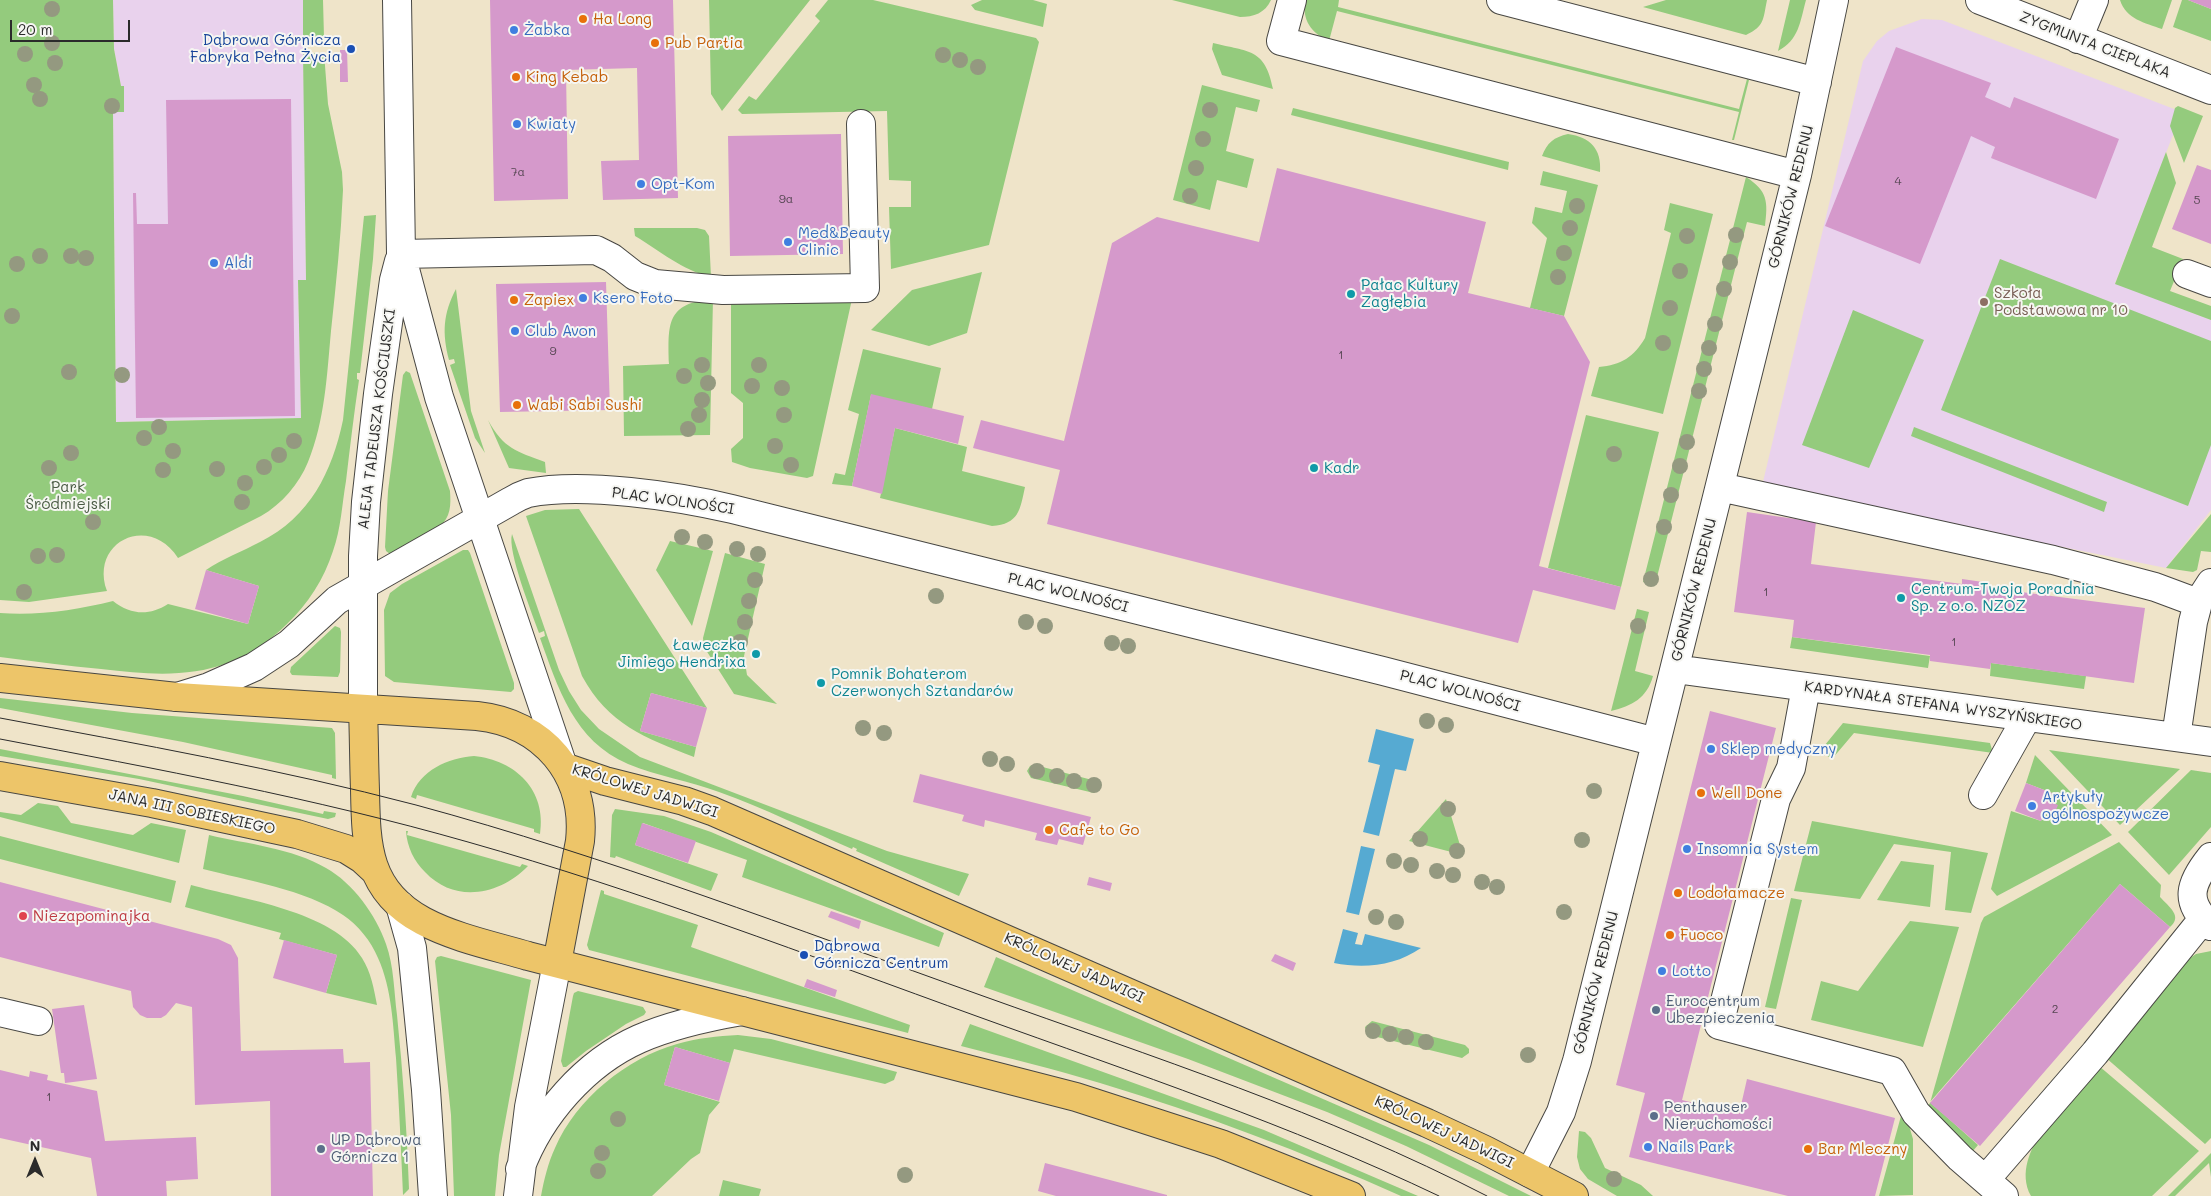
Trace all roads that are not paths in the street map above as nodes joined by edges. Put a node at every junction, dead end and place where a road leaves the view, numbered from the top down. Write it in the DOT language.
graph roads {
  1 [pos="397,0"];
  2 [pos="1292,0"];
  3 [pos="1501,0"];
  4 [pos="1834,0"];
  5 [pos="1980,0"];
  6 [pos="2094,0"];
  7 [pos="2078,38"];
  8 [pos="1817,82"];
  9 [pos="2211,90"];
  10 [pos="861,124"];
  11 [pos="1797,175"];
  12 [pos="400,254"];
  13 [pos="1720,487"];
  14 [pos="480,520"];
  15 [pos="363,585"];
  16 [pos="2205,593"];
  17 [pos="1674,670"];
  18 [pos="0,678"];
  19 [pos="1806,688"];
  20 [pos="178,697"];
  21 [pos="363,710"];
  22 [pos="2027,717"];
  23 [pos="2176,737"];
  24 [pos="1656,742"];
  25 [pos="2211,742"];
  26 [pos="563,765"];
  27 [pos="0,776"];
  28 [pos="1983,795"];
  29 [pos="2211,858"];
  30 [pos="375,871"];
  31 [pos="400,905"];
  32 [pos="2207,923"];
  33 [pos="557,963"];
  34 [pos="742,1011"];
  35 [pos="0,1012"];
  36 [pos="38,1021"];
  37 [pos="520,1169"];
  38 [pos="1530,1172"];
  39 [pos="1995,1188"];
  40 [pos="433,1196"];
  41 [pos="518,1196"];
  42 [pos="1351,1196"];
  43 [pos="1574,1196"];
  1 -- 12 [label="street, ALEJA TADEUSZA KOŚCIUSZKI"];
  2 -- 11 [label="street"];
  3 -- 8 [label="street"];
  4 -- 8 [label="street, GÓRNIKÓW REDENU"];
  5 -- 7 [label="street, ZYGMUNTA CIEPLAKA"];
  6 -- 7 [label="street"];
  7 -- 9 [label="street, ZYGMUNTA CIEPLAKA"];
  8 -- 11 [label="street, GÓRNIKÓW REDENU"];
  10 -- 12 [label="street"];
  11 -- 13 [label="street, GÓRNIKÓW REDENU"];
  12 -- 14 [label="street, ALEJA TADEUSZA KOŚCIUSZKI"];
  12 -- 15 [label="street, ALEJA TADEUSZA KOŚCIUSZKI"];
  13 -- 16 [label="street"];
  13 -- 17 [label="street, GÓRNIKÓW REDENU"];
  14 -- 15 [label="street"];
  14 -- 24 [label="street, PLAC WOLNOŚCI"];
  14 -- 26 [label="street, ALEJA TADEUSZA KOŚCIUSZKI"];
  15 -- 20 [label="street"];
  15 -- 21 [label="street, ALEJA TADEUSZA KOŚCIUSZKI"];
  16 -- 23 [label="street"];
  17 -- 19 [label="street, KARDYNAŁA STEFANA WYSZYŃSKIEGO"];
  17 -- 24 [label="street, GÓRNIKÓW REDENU"];
  18 -- 20 [label="main road"];
  19 -- 22 [label="street, KARDYNAŁA STEFANA WYSZYŃSKIEGO"];
  19 -- 39 [label="street"];
  20 -- 21 [label="main road"];
  21 -- 26 [label="main road"];
  21 -- 30 [label="main road"];
  22 -- 23 [label="street, KARDYNAŁA STEFANA WYSZYŃSKIEGO"];
  22 -- 28 [label="street"];
  23 -- 25 [label="street, KARDYNAŁA STEFANA WYSZYŃSKIEGO"];
  24 -- 38 [label="street, GÓRNIKÓW REDENU"];
  26 -- 33 [label="main road"];
  26 -- 38 [label="main road, KRÓLOWEJ JADWIGI"];
  27 -- 30 [label="main road, JANA III SOBIESKIEGO"];
  29 -- 32 [label="street"];
  30 -- 31 [label="main road"];
  31 -- 33 [label="main road"];
  31 -- 40 [label="street"];
  32 -- 39 [label="street"];
  33 -- 34 [label="main road"];
  33 -- 37 [label="street"];
  34 -- 37 [label="street"];
  34 -- 42 [label="main road"];
  35 -- 36 [label="street"];
  37 -- 41 [label="street"];
  38 -- 43 [label="main road, KRÓLOWEJ JADWIGI"];
}
